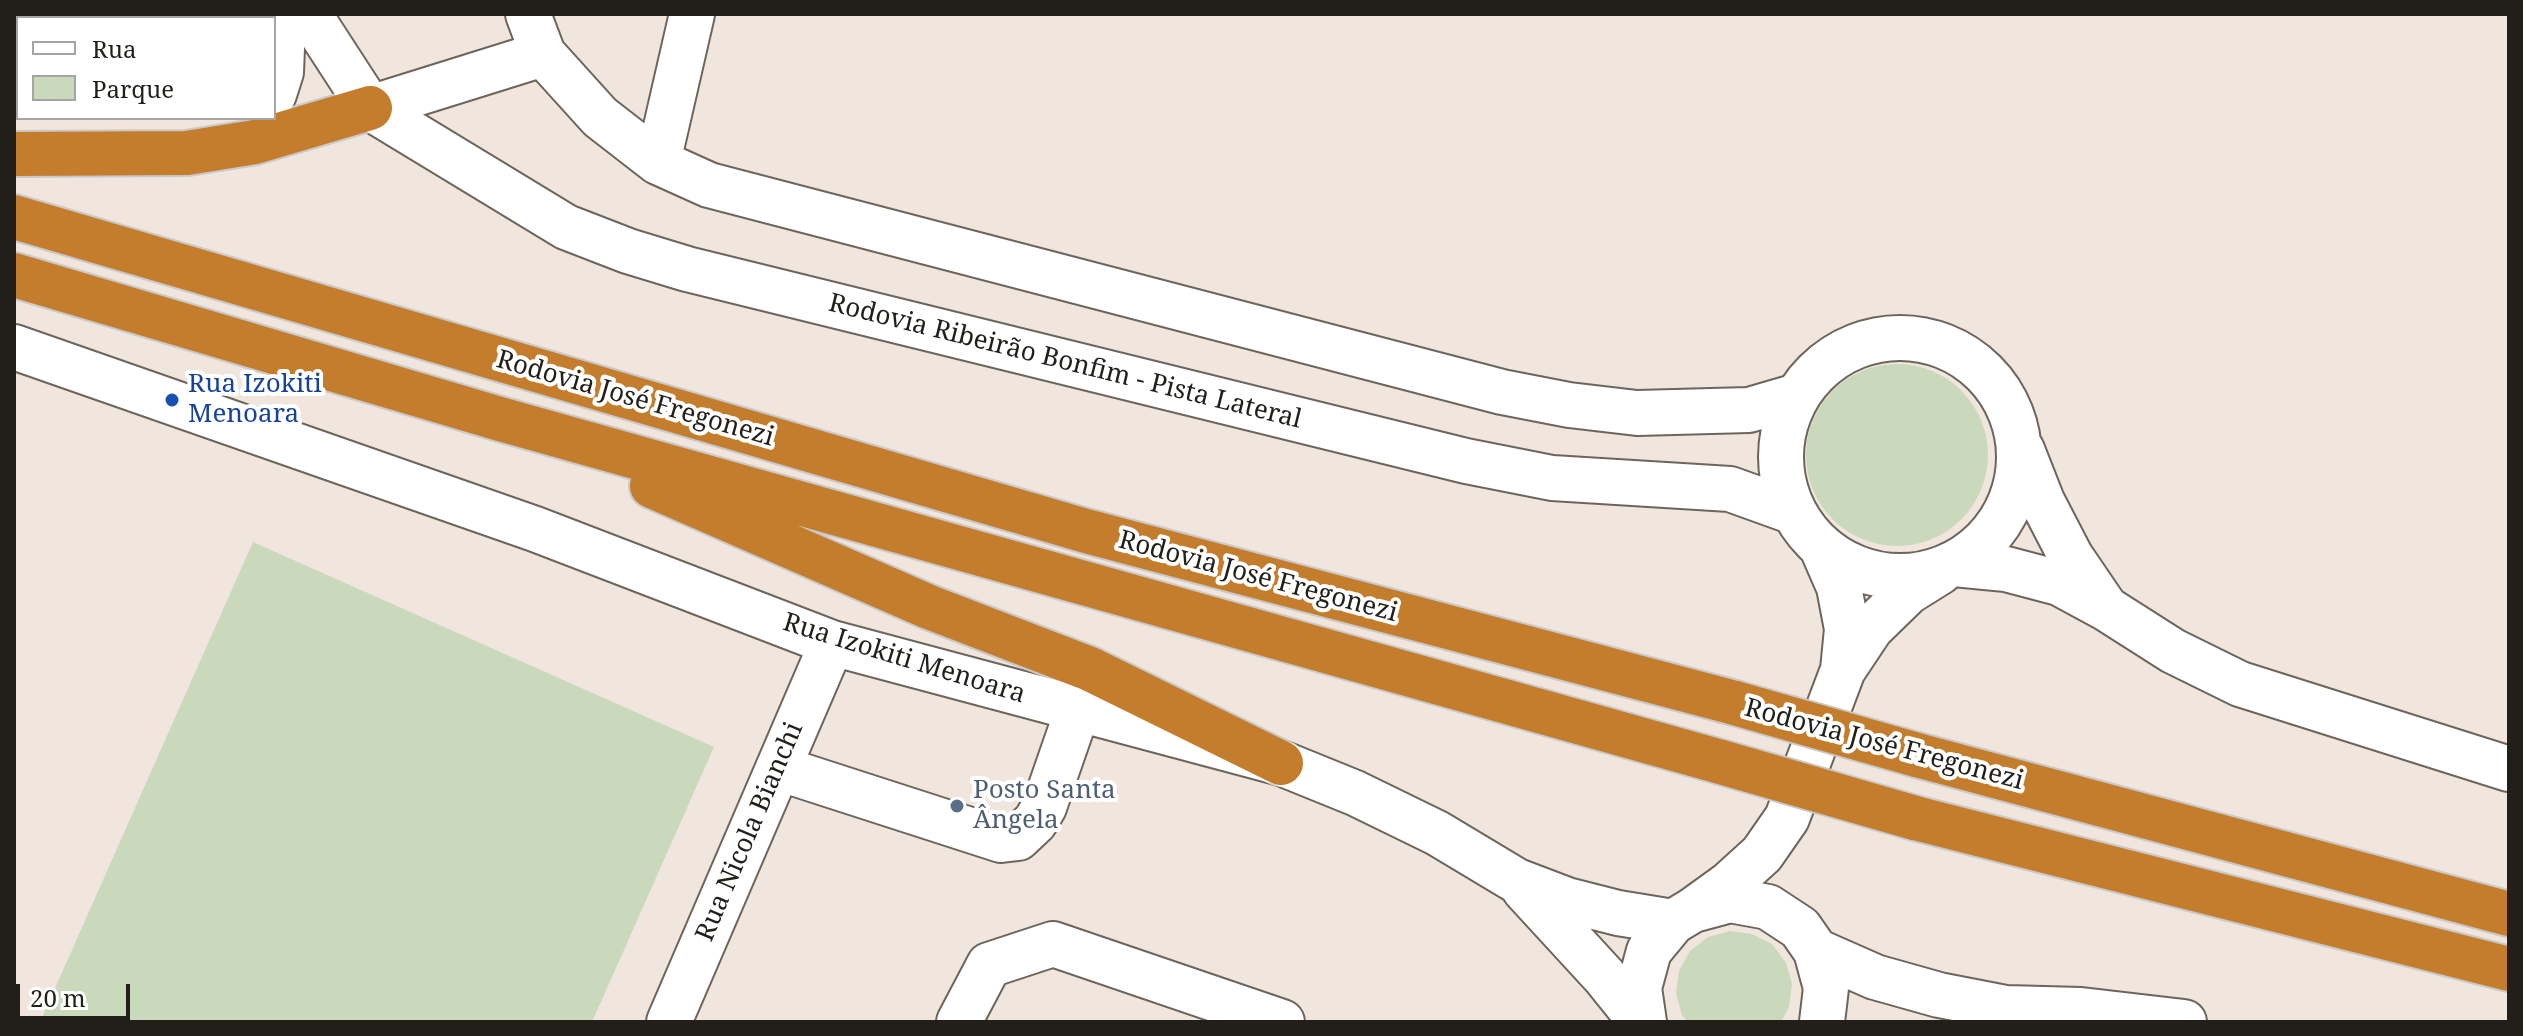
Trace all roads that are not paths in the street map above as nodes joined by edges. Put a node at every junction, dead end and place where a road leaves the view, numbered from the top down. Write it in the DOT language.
graph roads {
  1 [pos="277,14"];
  2 [pos="309,14"];
  3 [pos="692,14"];
  4 [pos="536,34"];
  5 [pos="276,88"];
  6 [pos="370,108"];
  7 [pos="260,130"];
  8 [pos="14,154"];
  9 [pos="658,162"];
  10 [pos="14,217"];
  11 [pos="14,275"];
  12 [pos="14,347"];
  13 [pos="1797,396"];
  14 [pos="500,419"];
  15 [pos="2019,442"];
  16 [pos="1794,512"];
  17 [pos="1822,548"];
  18 [pos="1950,566"];
  19 [pos="2107,609"];
  20 [pos="832,643"];
  21 [pos="1843,670"];
  22 [pos="1078,709"];
  23 [pos="1281,763"];
  24 [pos="778,768"];
  25 [pos="2509,769"];
  26 [pos="1787,818"];
  27 [pos="1517,881"];
  28 [pos="2509,914"];
  29 [pos="1683,916"];
  30 [pos="1808,940"];
  31 [pos="2509,969"];
  32 [pos="2006,1008"];
  33 [pos="669,1022"];
  34 [pos="959,1022"];
  35 [pos="1282,1022"];
  36 [pos="1642,1022"];
  37 [pos="1822,1022"];
  38 [pos="1946,1022"];
  39 [pos="2184,1022"];
  1 -- 5 [label="street"];
  2 -- 6 [label="street"];
  3 -- 9 [label="street"];
  4 -- 6 [label="street"];
  4 -- 9 [label="street"];
  6 -- 7 [label="highway"];
  6 -- 16 [label="street, Rodovia Ribeirão Bonfim - Pista Lateral"];
  7 -- 8 [label="highway"];
  9 -- 13 [label="street"];
  10 -- 28 [label="highway, Rodovia José Fregonezi, bridge"];
  11 -- 14 [label="highway, Rodovia José Fregonezi"];
  12 -- 20 [label="street, Rua Izokiti Menoara"];
  13 -- 15 [label="street"];
  13 -- 16 [label="street"];
  14 -- 23 [label="highway"];
  14 -- 31 [label="highway, Rodovia José Fregonezi, bridge"];
  15 -- 18 [label="street"];
  15 -- 19 [label="street"];
  16 -- 17 [label="street"];
  17 -- 18 [label="street"];
  17 -- 21 [label="street"];
  18 -- 19 [label="street"];
  18 -- 21 [label="street"];
  19 -- 25 [label="street"];
  20 -- 22 [label="street, Rua Izokiti Menoara"];
  20 -- 24 [label="street, Rua Nicola Bianchi"];
  21 -- 26 [label="street"];
  22 -- 23 [label="street, Rua Izokiti Menoara"];
  22 -- 24 [label="street"];
  23 -- 27 [label="street, Rua Izokiti Menoara"];
  24 -- 33 [label="street, Rua Nicola Bianchi"];
  26 -- 29 [label="street"];
  26 -- 30 [label="street"];
  27 -- 29 [label="street, Rua Izokiti Menoara"];
  27 -- 36 [label="street, Rua Izokiti Menoara"];
  29 -- 30 [label="street"];
  29 -- 36 [label="street"];
  30 -- 32 [label="street"];
  30 -- 37 [label="street"];
  32 -- 38 [label="street"];
  32 -- 39 [label="street"];
  34 -- 35 [label="street"];
}
